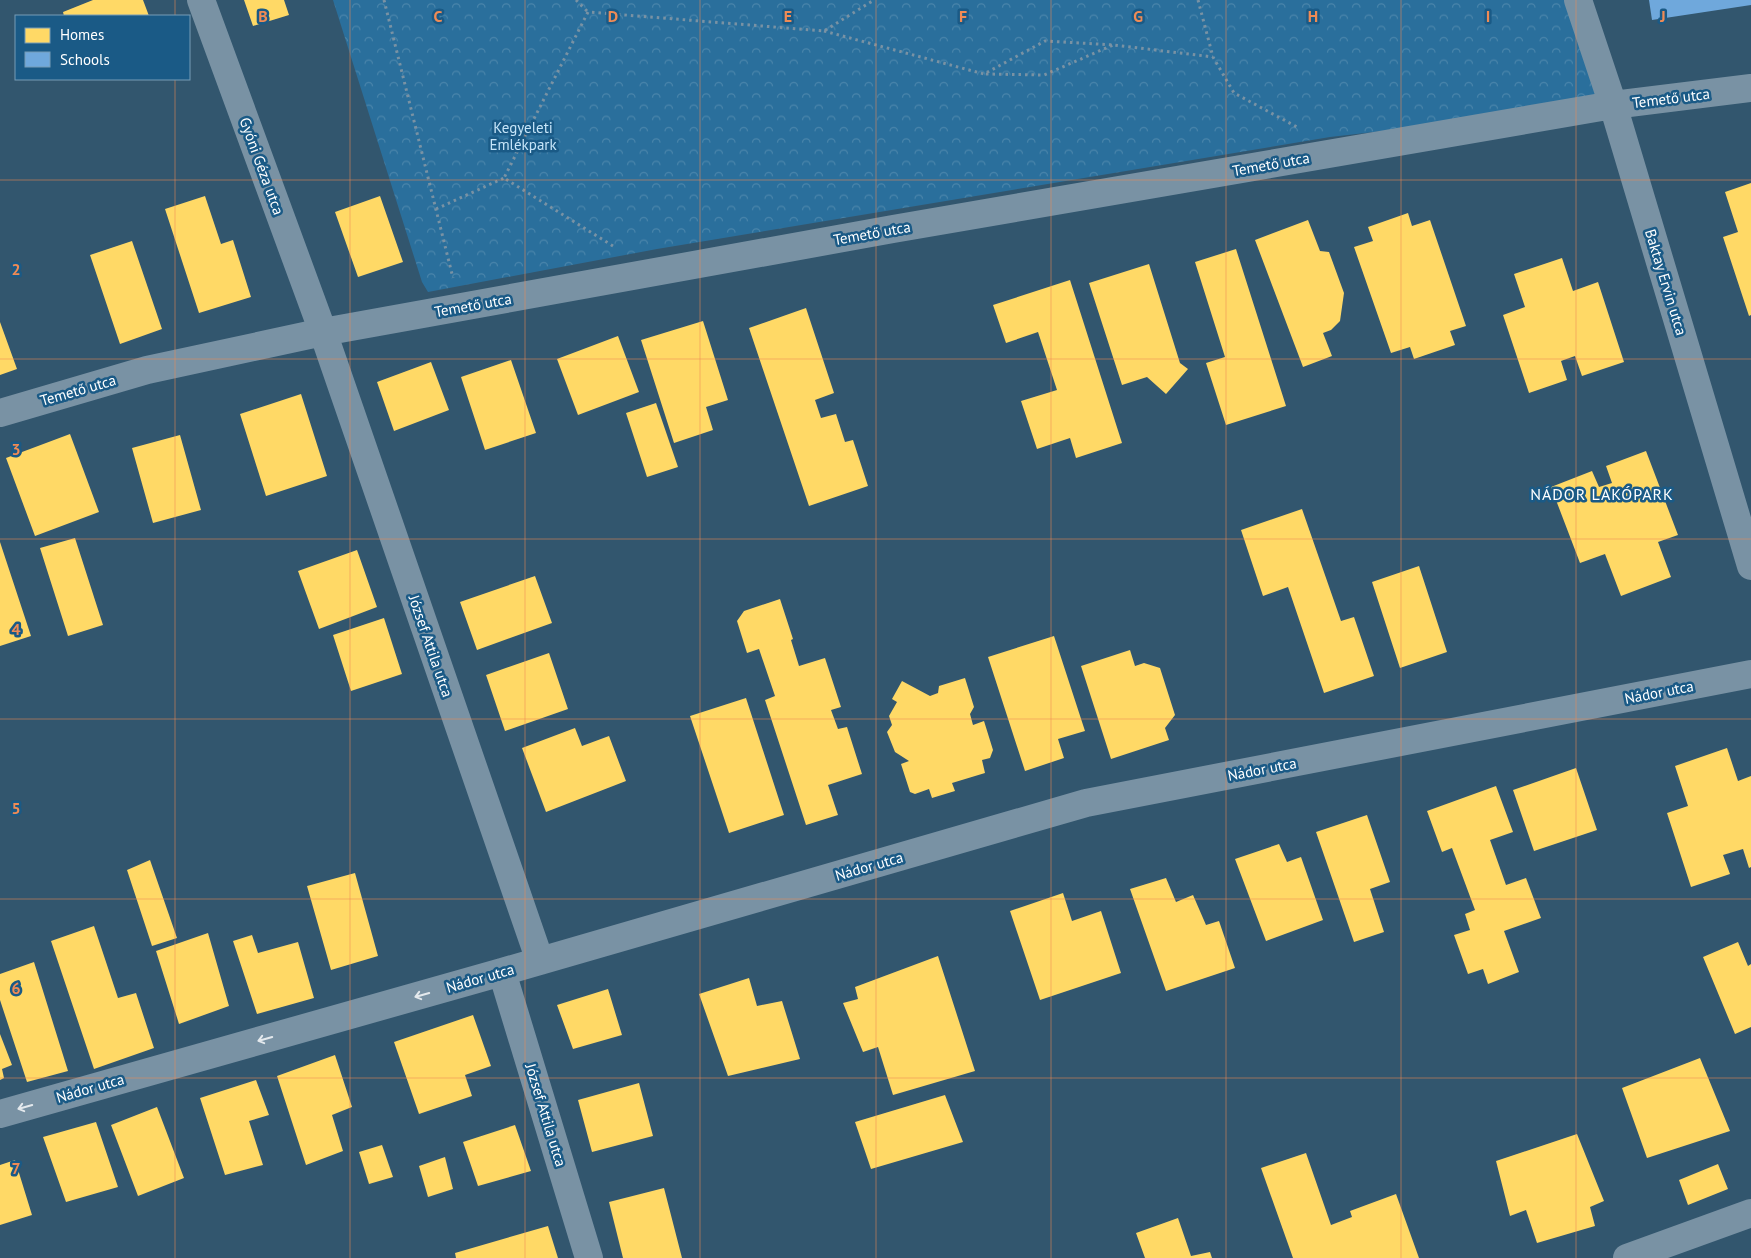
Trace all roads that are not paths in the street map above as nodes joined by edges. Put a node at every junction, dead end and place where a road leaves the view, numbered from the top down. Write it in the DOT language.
graph roads {
  1 [pos="201,0"];
  2 [pos="1578,0"];
  3 [pos="1751,88"];
  4 [pos="1613,105"];
  5 [pos="323,332"];
  6 [pos="0,413"];
  7 [pos="1751,566"];
  8 [pos="1751,674"];
  9 [pos="540,961"];
  10 [pos="502,972"];
  11 [pos="0,1114"];
  12 [pos="1751,1214"];
  13 [pos="589,1258"];
  14 [pos="1627,1258"];
  1 -- 5 [label="street, Gyóni Géza utca"];
  2 -- 4 [label="street, Baktay Ervin utca"];
  3 -- 4 [label="street, Temető utca"];
  4 -- 5 [label="street, Temető utca"];
  4 -- 7 [label="street, Baktay Ervin utca"];
  5 -- 6 [label="street, Temető utca"];
  5 -- 9 [label="street, József Attila utca"];
  8 -- 9 [label="street, Nádor utca"];
  9 -- 10 [label="street, Nádor utca"];
  10 -- 11 [label="street, Nádor utca, one-way"];
  10 -- 13 [label="street, József Attila utca"];
  12 -- 14 [label="street"];
}
